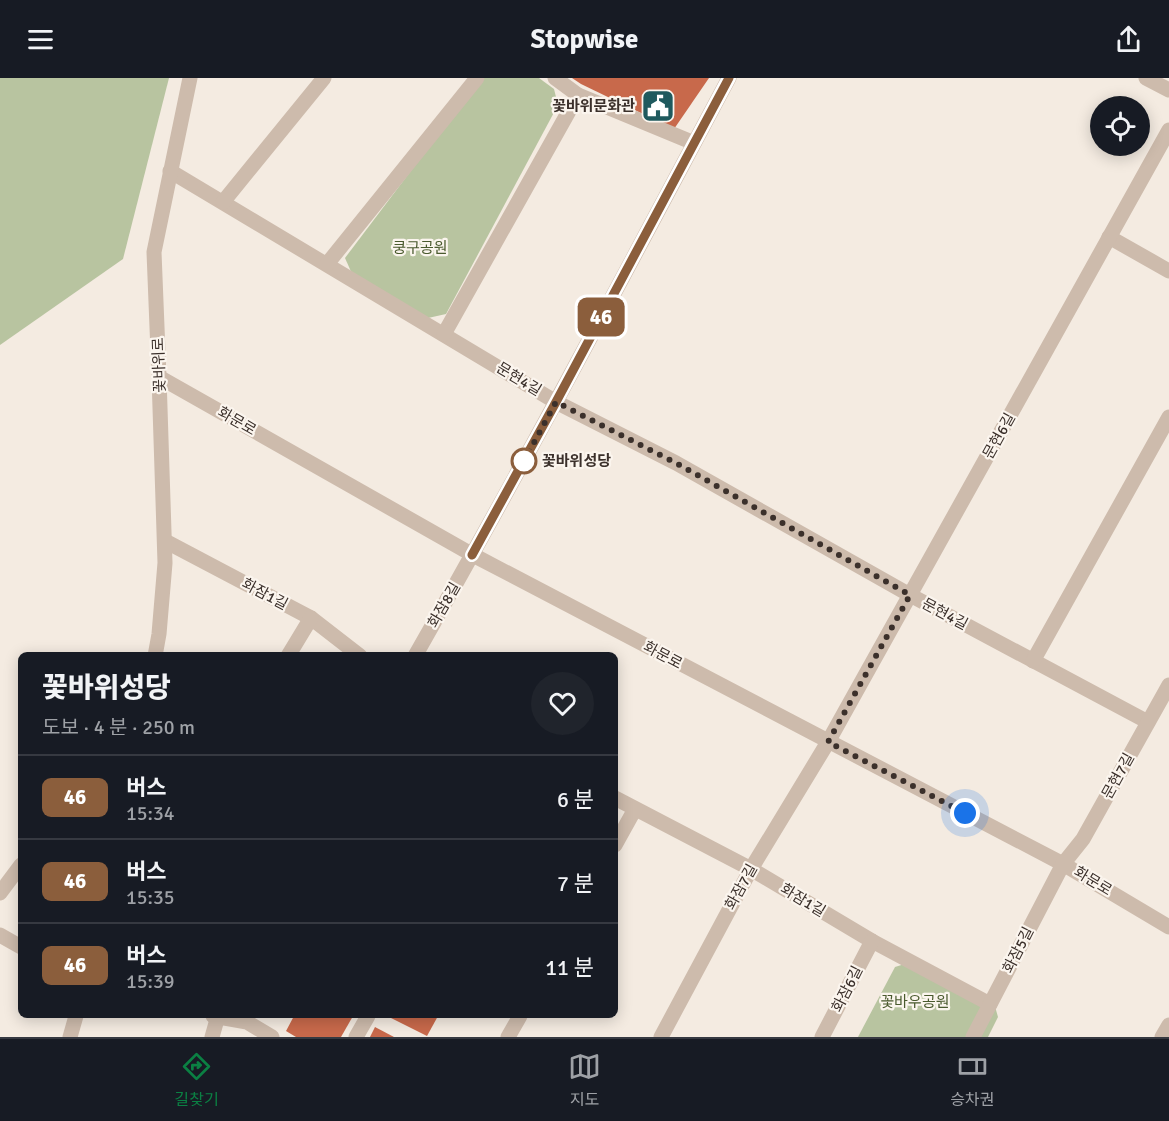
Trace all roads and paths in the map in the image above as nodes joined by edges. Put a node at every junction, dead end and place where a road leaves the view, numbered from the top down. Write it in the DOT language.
graph roads {
  1 [pos="190,78"];
  2 [pos="324,78"];
  3 [pos="477,78"];
  4 [pos="555,78"];
  5 [pos="729,78"];
  6 [pos="1146,78"];
  7 [pos="1169,90"];
  8 [pos="578,95"];
  9 [pos="1169,130"];
  10 [pos="694,143"];
  11 [pos="170,171"];
  12 [pos="223,202"];
  13 [pos="1109,237"];
  14 [pos="327,264"];
  15 [pos="1169,271"];
  16 [pos="444,334"];
  17 [pos="159,377"];
  18 [pos="556,402"];
  19 [pos="1169,417"];
  20 [pos="165,541"];
  21 [pos="472,555"];
  22 [pos="910,595"];
  23 [pos="311,618"];
  24 [pos="156,652"];
  25 [pos="290,652"];
  26 [pos="355,652"];
  27 [pos="417,652"];
  28 [pos="1033,661"];
  29 [pos="1169,685"];
  30 [pos="1148,722"];
  31 [pos="828,742"];
  32 [pos="618,800"];
  33 [pos="635,809"];
  34 [pos="618,840"];
  35 [pos="1064,864"];
  36 [pos="18,869"];
  37 [pos="751,869"];
  38 [pos="0,893"];
  39 [pos="1169,927"];
  40 [pos="0,935"];
  41 [pos="872,941"];
  42 [pos="18,945"];
  43 [pos="990,1004"];
  44 [pos="75,1018"];
  45 [pos="216,1018"];
  46 [pos="226,1018"];
  47 [pos="367,1018"];
  48 [pos="519,1018"];
  49 [pos="1169,1025"];
  50 [pos="69,1037"];
  51 [pos="212,1037"];
  52 [pos="272,1037"];
  53 [pos="356,1037"];
  54 [pos="508,1037"];
  55 [pos="661,1037"];
  56 [pos="822,1037"];
  57 [pos="973,1037"];
  58 [pos="1162,1037"];
  1 -- 11 [label="street, 꽃바위로"];
  2 -- 12 [label="street"];
  3 -- 14 [label="street"];
  4 -- 8 [label="street"];
  5 -- 10 [label="street, 화잠8길"];
  6 -- 7 [label="street"];
  8 -- 10 [label="street"];
  8 -- 16 [label="street"];
  9 -- 13 [label="street, 문현6길"];
  10 -- 18 [label="street, 화잠8길"];
  11 -- 12 [label="street, 문현4길"];
  11 -- 17 [label="street, 꽃바위로"];
  12 -- 14 [label="street, 문현4길"];
  13 -- 15 [label="street"];
  13 -- 22 [label="street, 문현6길"];
  14 -- 16 [label="street, 문현4길"];
  16 -- 18 [label="street, 문현4길"];
  17 -- 20 [label="street, 꽃바위로"];
  17 -- 21 [label="street, 화문로"];
  18 -- 21 [label="street, 화잠8길"];
  18 -- 22 [label="street, 문현4길"];
  19 -- 28 [label="street"];
  20 -- 23 [label="street, 화잠1길"];
  20 -- 24 [label="street, 꽃바위로"];
  21 -- 27 [label="street, 화잠8길"];
  21 -- 31 [label="street, 화문로"];
  22 -- 28 [label="street, 문현4길"];
  22 -- 31 [label="street, 문현6길"];
  23 -- 25 [label="street"];
  23 -- 26 [label="street, 화잠1길"];
  28 -- 30 [label="street, 문현4길"];
  29 -- 30 [label="street, 문현7길"];
  30 -- 35 [label="street, 문현7길"];
  31 -- 35 [label="street, 화문로"];
  31 -- 37 [label="street, 화잠7길"];
  32 -- 33 [label="street, 화잠1길"];
  33 -- 34 [label="street"];
  33 -- 37 [label="street, 화잠1길"];
  35 -- 39 [label="street, 화문로"];
  35 -- 43 [label="street, 화잠5길"];
  36 -- 38 [label="street"];
  37 -- 41 [label="street, 화잠1길"];
  37 -- 55 [label="street, 화잠7길"];
  40 -- 42 [label="street"];
  41 -- 43 [label="street, 화잠1길"];
  41 -- 56 [label="street, 화잠6길"];
  43 -- 57 [label="street, 화잠5길"];
  44 -- 50 [label="street"];
  45 -- 51 [label="street"];
  46 -- 52 [label="street"];
  47 -- 53 [label="street"];
  48 -- 54 [label="street"];
  49 -- 58 [label="street"];
}
